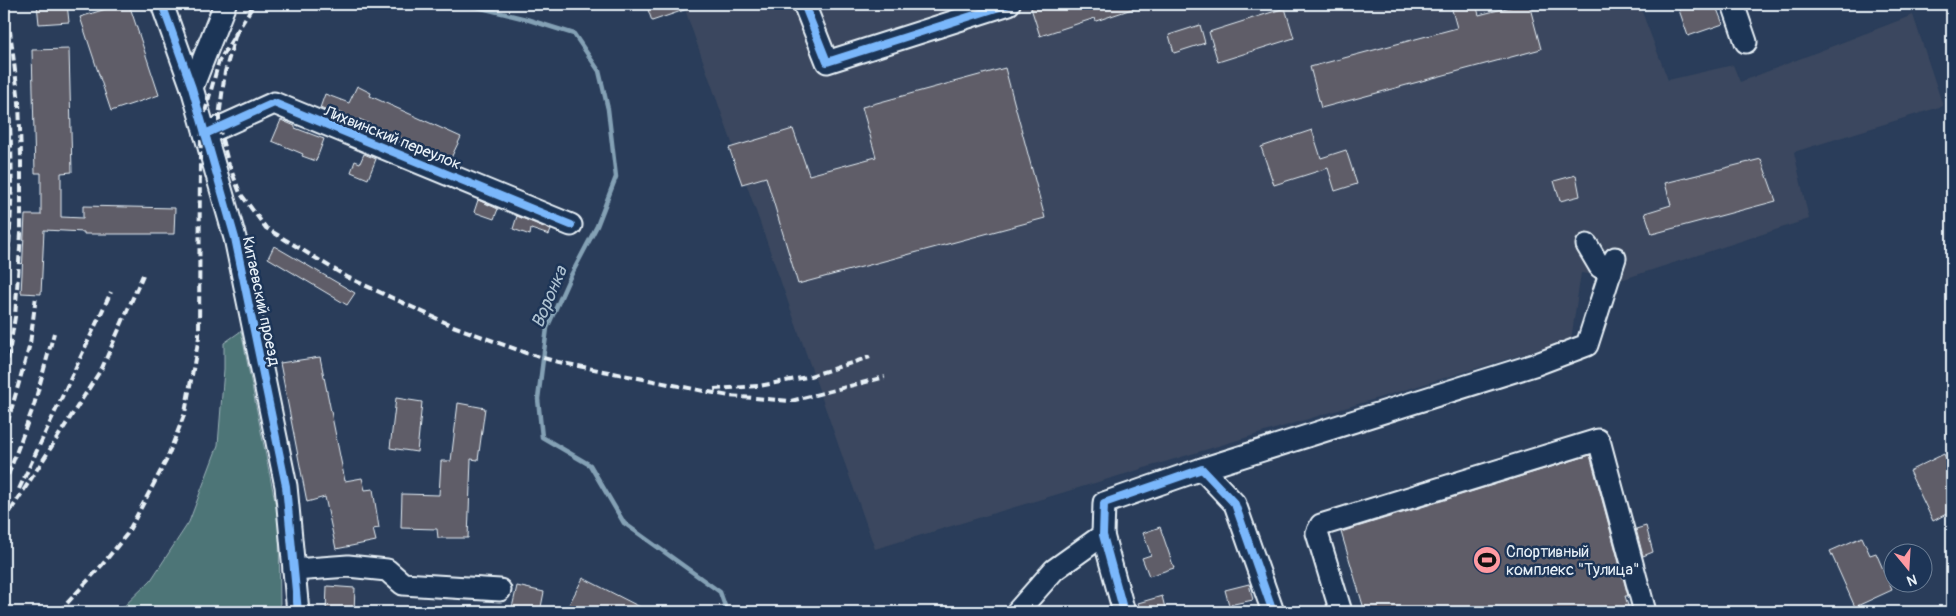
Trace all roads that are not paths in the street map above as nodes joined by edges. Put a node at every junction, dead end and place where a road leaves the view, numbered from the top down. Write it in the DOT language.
graph roads {
  1 [pos="162,4"];
  2 [pos="224,4"];
  3 [pos="804,4"];
  4 [pos="1009,4"];
  5 [pos="1733,4"];
  6 [pos="1746,42"];
  7 [pos="192,88"];
  8 [pos="205,134"];
  9 [pos="571,225"];
  10 [pos="1587,245"];
  11 [pos="1202,469"];
  12 [pos="1103,534"];
  13 [pos="294,570"];
  14 [pos="500,590"];
  15 [pos="298,612"];
  16 [pos="1017,612"];
  17 [pos="1124,612"];
  18 [pos="1273,612"];
  19 [pos="1341,612"];
  20 [pos="1646,612"];
  1 -- 7 [label="street, Китаевский проезд"];
  2 -- 7 [label="street"];
  3 -- 4 [label="street"];
  5 -- 6 [label="street"];
  7 -- 8 [label="street, Китаевский проезд"];
  8 -- 9 [label="street, Лихвинский переулок"];
  8 -- 13 [label="street, Китаевский проезд"];
  10 -- 11 [label="street"];
  11 -- 12 [label="street"];
  11 -- 18 [label="street"];
  12 -- 16 [label="street"];
  12 -- 17 [label="street"];
  13 -- 14 [label="street"];
  13 -- 15 [label="street, Китаевский проезд"];
  19 -- 20 [label="street"];
}
